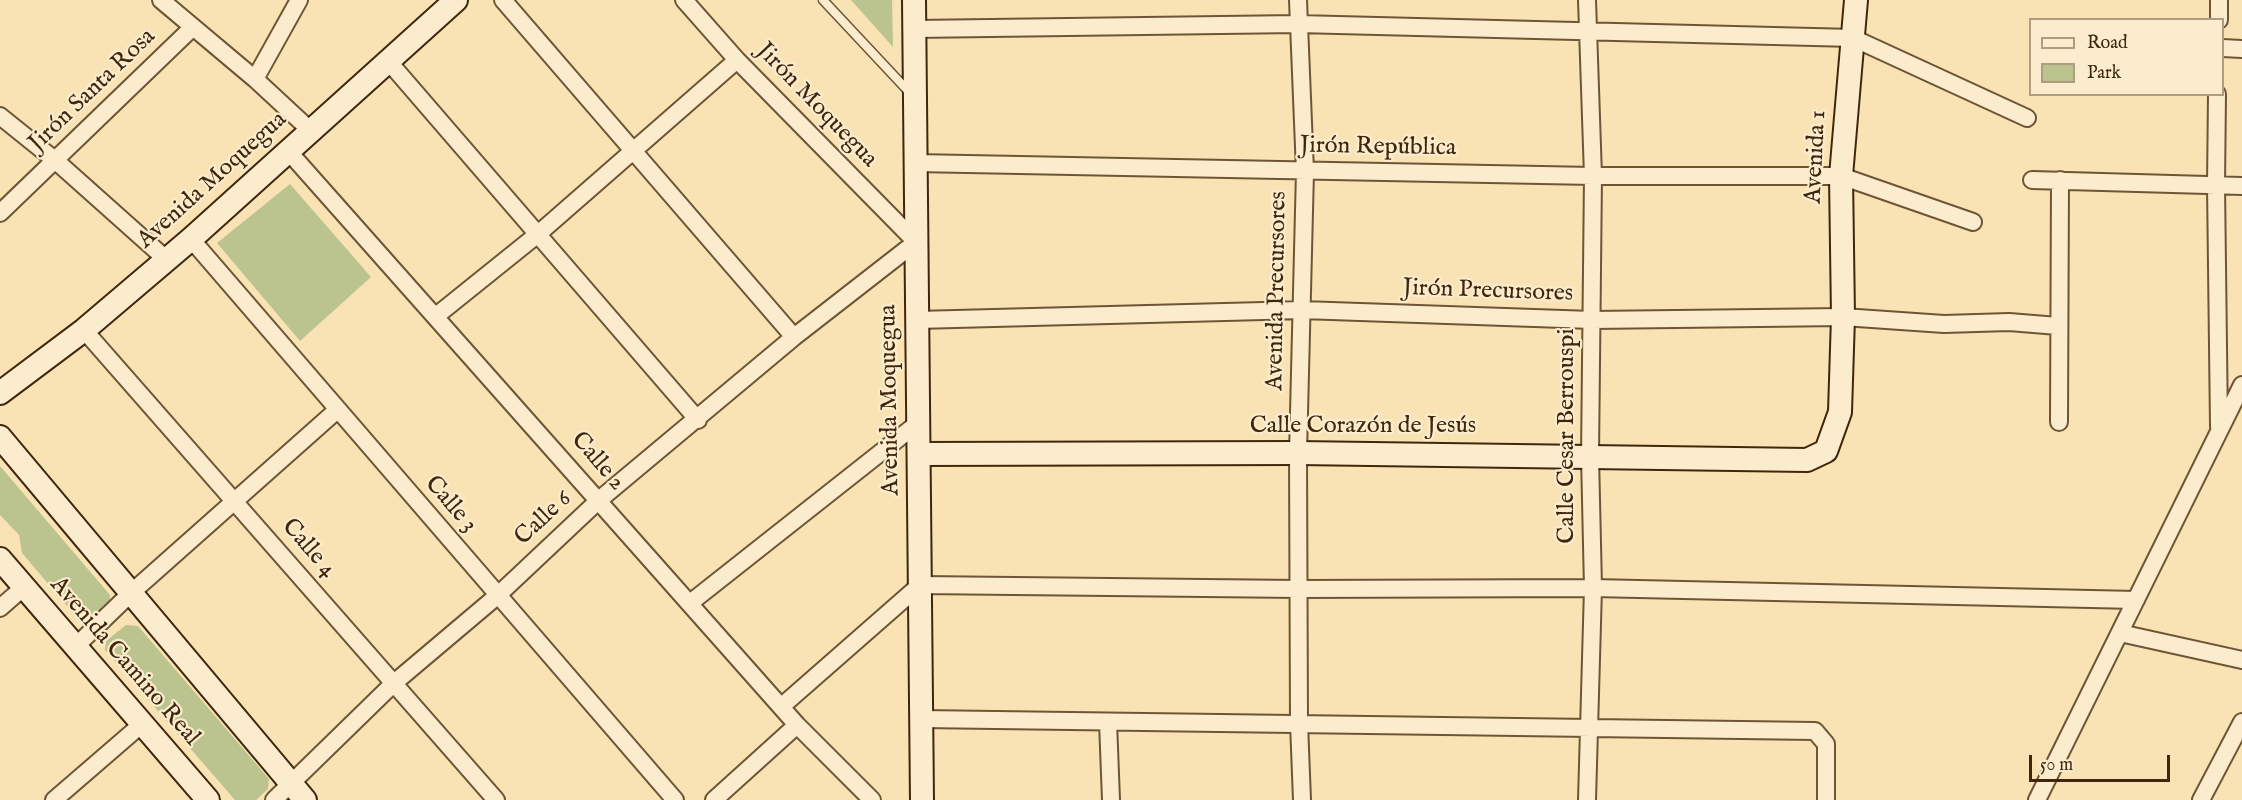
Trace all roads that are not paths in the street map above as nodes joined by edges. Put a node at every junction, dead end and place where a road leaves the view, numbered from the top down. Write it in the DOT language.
graph roads {
  1 [pos="161,0"];
  2 [pos="299,0"];
  3 [pos="503,0"];
  4 [pos="684,0"];
  5 [pos="823,0"];
  6 [pos="914,0"];
  7 [pos="1298,0"];
  8 [pos="1587,0"];
  9 [pos="1856,0"];
  10 [pos="2219,0"];
  11 [pos="446,3"];
  12 [pos="2219,18"];
  13 [pos="1298,24"];
  14 [pos="194,27"];
  15 [pos="914,29"];
  16 [pos="1588,32"];
  17 [pos="1853,38"];
  18 [pos="2224,48"];
  19 [pos="2242,49"];
  20 [pos="737,60"];
  21 [pos="389,62"];
  22 [pos="255,79"];
  23 [pos="2217,96"];
  24 [pos="915,98"];
  25 [pos="0,116"];
  26 [pos="2027,118"];
  27 [pos="310,130"];
  28 [pos="634,151"];
  29 [pos="290,152"];
  30 [pos="56,161"];
  31 [pos="915,163"];
  32 [pos="1305,171"];
  33 [pos="1593,176"];
  34 [pos="1841,176"];
  35 [pos="2032,180"];
  36 [pos="2060,180"];
  37 [pos="2216,185"];
  38 [pos="2242,186"];
  39 [pos="0,213"];
  40 [pos="1973,222"];
  41 [pos="538,234"];
  42 [pos="191,239"];
  43 [pos="916,242"];
  44 [pos="167,260"];
  45 [pos="1302,310"];
  46 [pos="436,316"];
  47 [pos="1843,317"];
  48 [pos="917,320"];
  49 [pos="1592,320"];
  50 [pos="2058,326"];
  51 [pos="84,330"];
  52 [pos="794,337"];
  53 [pos="2242,385"];
  54 [pos="0,393"];
  55 [pos="336,411"];
  56 [pos="698,420"];
  57 [pos="2059,422"];
  58 [pos="918,423"];
  59 [pos="2219,431"];
  60 [pos="0,437"];
  61 [pos="1298,453"];
  62 [pos="919,454"];
  63 [pos="1590,456"];
  64 [pos="1807,460"];
  65 [pos="599,500"];
  66 [pos="235,503"];
  67 [pos="0,560"];
  68 [pos="920,585"];
  69 [pos="24,587"];
  70 [pos="1593,588"];
  71 [pos="1299,589"];
  72 [pos="131,593"];
  73 [pos="497,596"];
  74 [pos="2136,600"];
  75 [pos="690,603"];
  76 [pos="0,608"];
  77 [pos="2120,633"];
  78 [pos="75,647"];
  79 [pos="2242,660"];
  80 [pos="394,683"];
  81 [pos="782,706"];
  82 [pos="921,719"];
  83 [pos="1108,722"];
  84 [pos="1299,723"];
  85 [pos="2242,723"];
  86 [pos="142,724"];
  87 [pos="797,725"];
  88 [pos="1589,729"];
  89 [pos="299,792"];
  90 [pos="54,800"];
  91 [pos="208,800"];
  92 [pos="274,800"];
  93 [pos="496,800"];
  94 [pos="675,800"];
  95 [pos="714,800"];
  96 [pos="872,800"];
  97 [pos="922,800"];
  98 [pos="1111,800"];
  99 [pos="1302,800"];
  100 [pos="1587,800"];
  101 [pos="1826,800"];
  102 [pos="2037,800"];
  103 [pos="2201,800"];
  1 -- 14 [label="street"];
  2 -- 22 [label="street"];
  3 -- 28 [label="street"];
  4 -- 20 [label="street, Jirón Moquegua"];
  5 -- 24 [label="lane"];
  6 -- 15 [label="street, Avenida Moquegua"];
  7 -- 13 [label="street, Avenida Precursores"];
  8 -- 16 [label="street, Calle Cesar Berrouspi"];
  9 -- 17 [label="street, Avenida 1"];
  10 -- 12 [label="street"];
  11 -- 21 [label="street, Avenida Moquegua"];
  13 -- 15 [label="street"];
  13 -- 16 [label="street"];
  13 -- 32 [label="street, Avenida Precursores"];
  14 -- 22 [label="street"];
  14 -- 30 [label="street, Jirón Santa Rosa"];
  15 -- 24 [label="street, Avenida Moquegua"];
  16 -- 17 [label="street"];
  16 -- 33 [label="street, Calle Cesar Berrouspi"];
  17 -- 26 [label="street"];
  17 -- 34 [label="street, Avenida 1"];
  18 -- 19 [label="street"];
  20 -- 28 [label="street"];
  20 -- 43 [label="street, Jirón Moquegua"];
  21 -- 27 [label="street, Avenida Moquegua"];
  21 -- 41 [label="street"];
  22 -- 27 [label="street"];
  23 -- 37 [label="street"];
  24 -- 31 [label="street, Avenida Moquegua"];
  25 -- 30 [label="street"];
  27 -- 29 [label="street, Avenida Moquegua"];
  28 -- 41 [label="street"];
  28 -- 52 [label="street"];
  29 -- 42 [label="street, Avenida Moquegua"];
  29 -- 46 [label="street, Calle 2"];
  30 -- 39 [label="street, Jirón Santa Rosa"];
  30 -- 44 [label="street"];
  31 -- 32 [label="street, Jirón República"];
  31 -- 43 [label="street, Avenida Moquegua"];
  32 -- 33 [label="street, Jirón República"];
  32 -- 45 [label="street, Avenida Precursores"];
  33 -- 34 [label="street, Jirón República"];
  33 -- 49 [label="street, Calle Cesar Berrouspi"];
  34 -- 40 [label="street, Jirón República"];
  34 -- 47 [label="street, Avenida 1"];
  35 -- 36 [label="street"];
  36 -- 37 [label="street"];
  36 -- 50 [label="street"];
  37 -- 38 [label="street"];
  37 -- 59 [label="street"];
  41 -- 46 [label="street"];
  41 -- 56 [label="street"];
  42 -- 44 [label="street, Avenida Moquegua"];
  42 -- 55 [label="street, Calle 3"];
  43 -- 48 [label="street, Avenida Moquegua"];
  43 -- 52 [label="street, Calle 6"];
  44 -- 51 [label="street, Avenida Moquegua"];
  45 -- 48 [label="street, Jirón Precursores"];
  45 -- 49 [label="street, Jirón Precursores"];
  45 -- 61 [label="street, Avenida Precursores"];
  46 -- 65 [label="street, Calle 2"];
  47 -- 49 [label="street, Jirón Precursores"];
  47 -- 50 [label="street, Jirón Precursores"];
  47 -- 64 [label="street, Avenida 1"];
  48 -- 58 [label="street, Avenida Moquegua"];
  49 -- 63 [label="street, Calle Cesar Berrouspi"];
  50 -- 57 [label="street"];
  51 -- 54 [label="street, Avenida Moquegua"];
  51 -- 66 [label="street, Calle 4"];
  52 -- 56 [label="street, Calle 6"];
  53 -- 59 [label="street"];
  55 -- 66 [label="street"];
  55 -- 73 [label="street, Calle 3"];
  56 -- 65 [label="street, Calle 6"];
  58 -- 62 [label="street, Avenida Moquegua"];
  58 -- 75 [label="street"];
  59 -- 74 [label="street"];
  60 -- 72 [label="street"];
  61 -- 62 [label="street, Calle Corazón de Jesús"];
  61 -- 63 [label="street, Calle Corazón de Jesús"];
  61 -- 71 [label="street, Avenida Precursores"];
  62 -- 68 [label="street, Avenida Moquegua"];
  63 -- 64 [label="street, Calle Corazón de Jesús"];
  63 -- 70 [label="street, Calle Cesar Berrouspi"];
  65 -- 73 [label="street, Calle 6"];
  65 -- 75 [label="street, Calle 2"];
  66 -- 72 [label="street"];
  66 -- 80 [label="street, Calle 4"];
  67 -- 69 [label="street, Avenida Camino Real"];
  68 -- 71 [label="street"];
  68 -- 81 [label="street"];
  68 -- 82 [label="street, Avenida Moquegua"];
  69 -- 76 [label="street"];
  69 -- 78 [label="street, Avenida Camino Real"];
  70 -- 71 [label="street"];
  70 -- 74 [label="street"];
  70 -- 88 [label="street, Calle Cesar Berrouspi"];
  71 -- 84 [label="street, Avenida Precursores"];
  72 -- 78 [label="street"];
  72 -- 89 [label="street"];
  73 -- 80 [label="street, Calle 6"];
  73 -- 94 [label="street, Calle 3"];
  74 -- 77 [label="street"];
  75 -- 81 [label="street, Calle 2"];
  77 -- 79 [label="street"];
  77 -- 102 [label="street"];
  78 -- 86 [label="street, Avenida Camino Real"];
  80 -- 89 [label="street, Calle 6"];
  80 -- 93 [label="street, Calle 4"];
  81 -- 87 [label="street, Calle 2"];
  82 -- 83 [label="street"];
  82 -- 97 [label="street, Avenida Moquegua"];
  83 -- 84 [label="street"];
  83 -- 98 [label="street"];
  84 -- 88 [label="street"];
  84 -- 99 [label="street, Avenida Precursores"];
  85 -- 103 [label="street"];
  86 -- 90 [label="street"];
  86 -- 91 [label="street, Avenida Camino Real"];
  87 -- 95 [label="street"];
  87 -- 96 [label="street, Calle 2"];
  88 -- 100 [label="street, Calle Cesar Berrouspi"];
  88 -- 101 [label="street"];
  89 -- 92 [label="street, Calle 6"];
}
